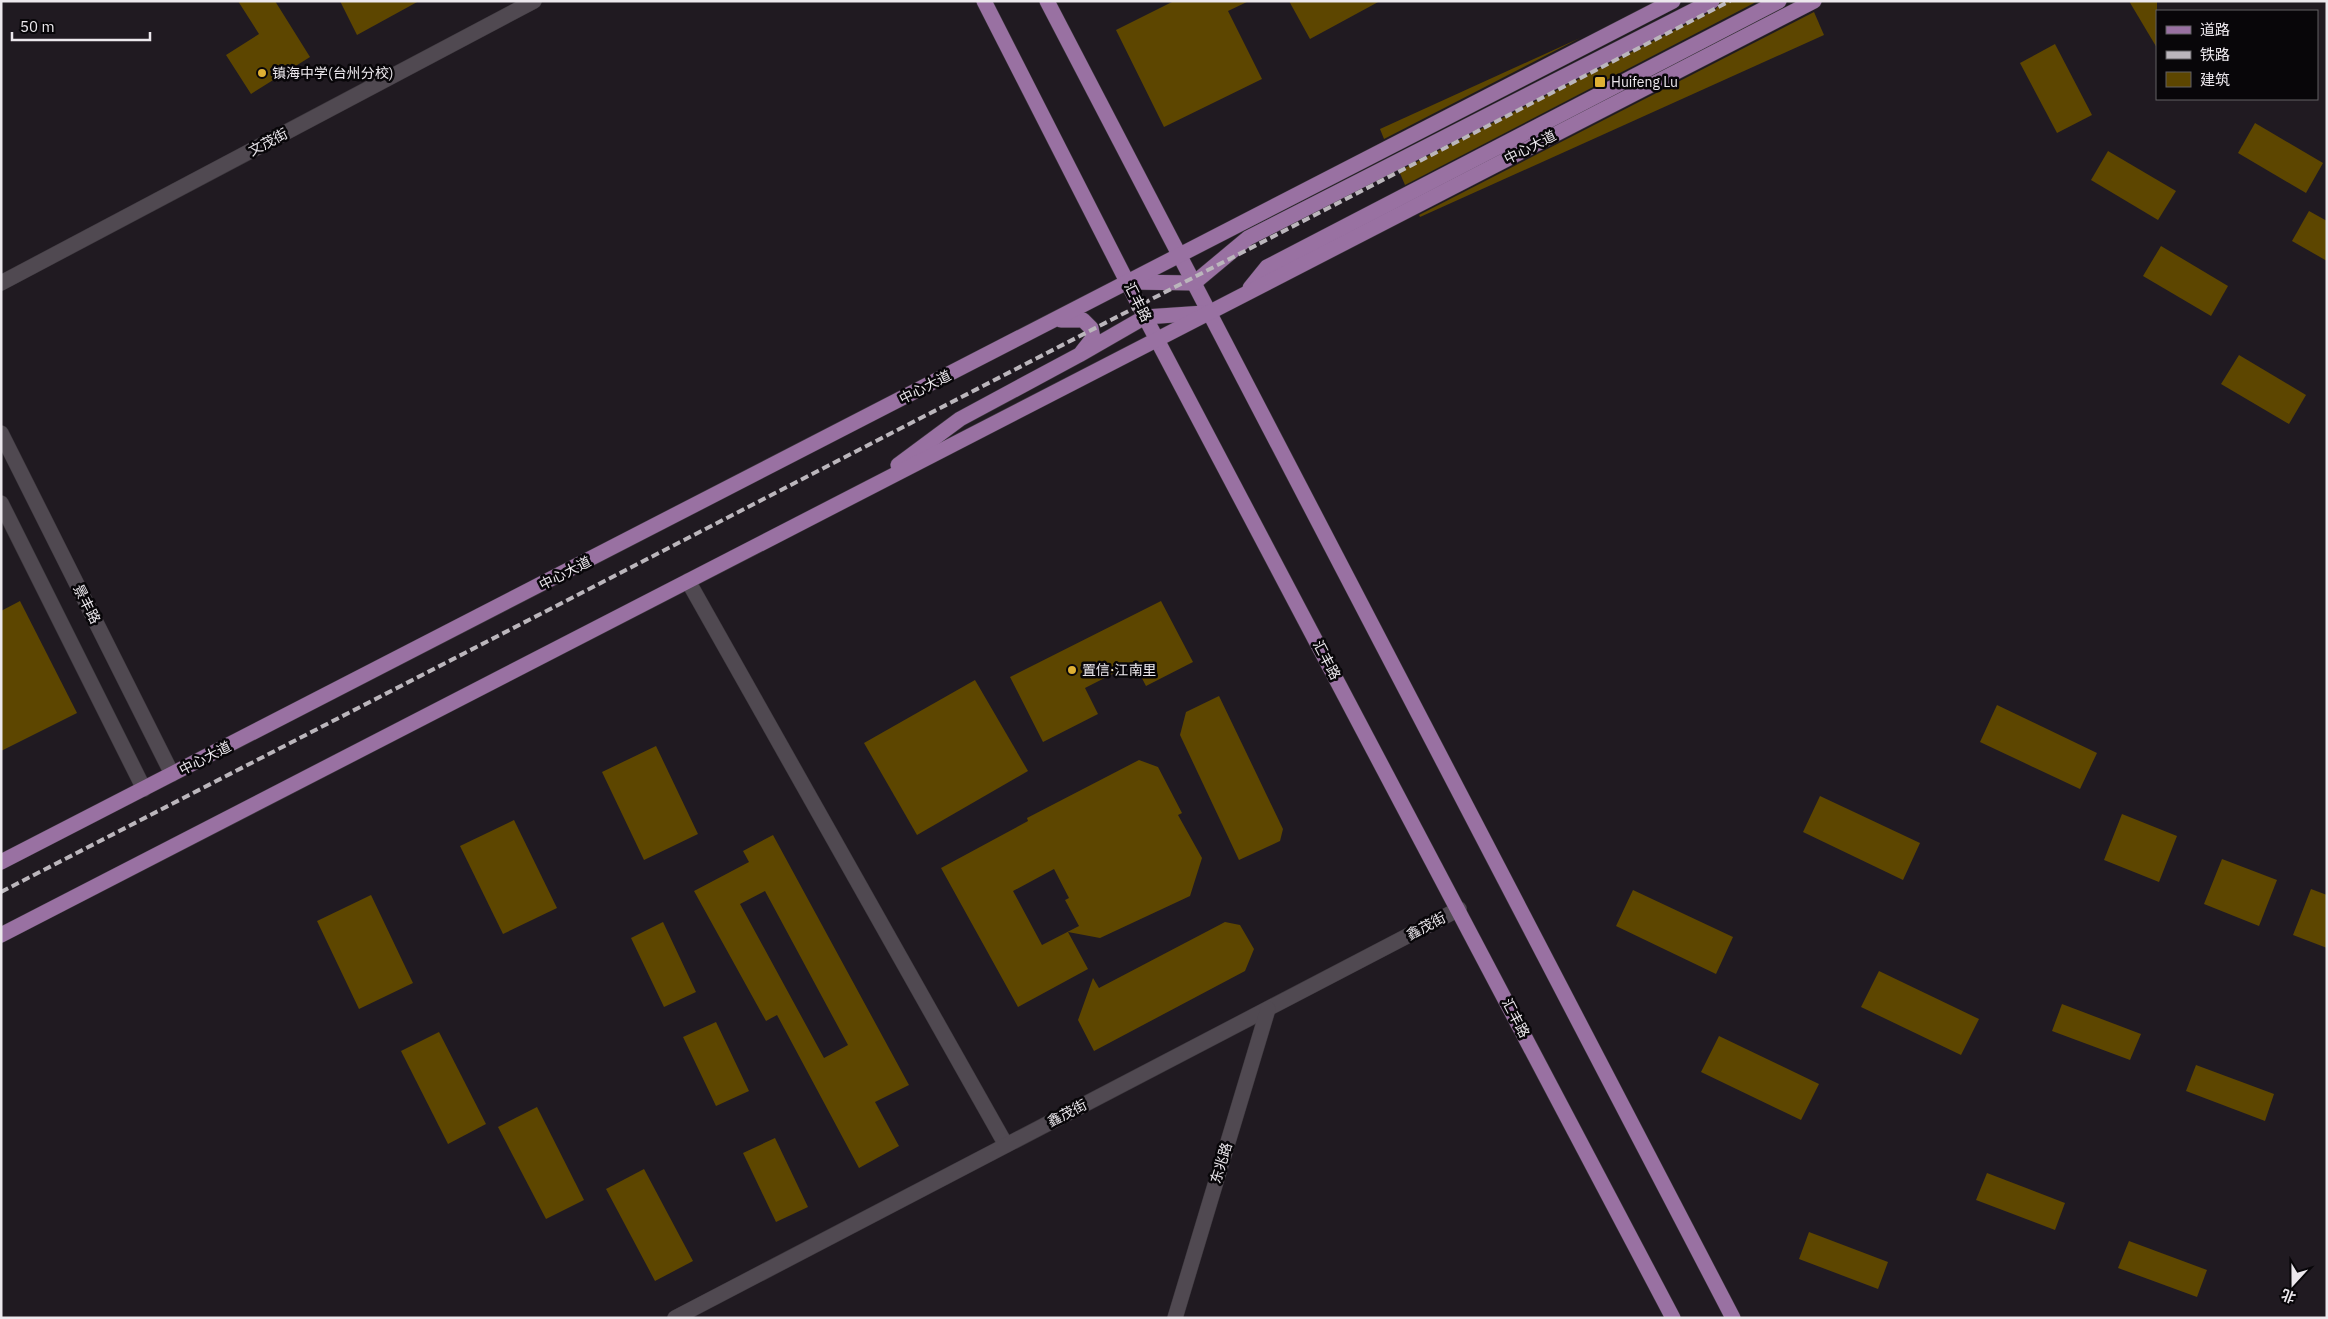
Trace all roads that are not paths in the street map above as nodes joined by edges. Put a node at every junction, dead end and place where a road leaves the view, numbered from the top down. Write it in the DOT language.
graph roads {
  1 [pos="534,1"];
  2 [pos="984,1"];
  3 [pos="1047,1"];
  4 [pos="1673,1"];
  5 [pos="1712,1"];
  6 [pos="1779,1"];
  7 [pos="1814,1"];
  8 [pos="1248,238"];
  9 [pos="1179,256"];
  10 [pos="1,282"];
  11 [pos="1128,282"];
  12 [pos="1194,283"];
  13 [pos="1246,294"];
  14 [pos="1210,312"];
  15 [pos="1146,317"];
  16 [pos="1055,320"];
  17 [pos="1158,339"];
  18 [pos="1079,355"];
  19 [pos="1,433"];
  20 [pos="862,492"];
  21 [pos="1,503"];
  22 [pos="688,582"];
  23 [pos="172,774"];
  24 [pos="144,789"];
  25 [pos="1,862"];
  26 [pos="1459,909"];
  27 [pos="1,935"];
  28 [pos="1268,1009"];
  29 [pos="1006,1145"];
  30 [pos="675,1318"];
  31 [pos="1175,1318"];
  32 [pos="1673,1318"];
  33 [pos="1733,1318"];
  1 -- 10 [label="street, 文茂街"];
  2 -- 11 [label="main road, 汇丰路"];
  3 -- 9 [label="main road"];
  4 -- 9 [label="main road, 中心大道"];
  5 -- 8 [label="main road, 中心大道"];
  6 -- 13 [label="main road, 中心大道"];
  7 -- 13 [label="main road, 中心大道"];
  8 -- 9 [label="main road, 中心大道"];
  8 -- 12 [label="main road, 中心大道"];
  9 -- 11 [label="main road, 中心大道"];
  9 -- 12 [label="main road"];
  11 -- 12 [label="main road, 中心大道"];
  11 -- 15 [label="main road, 汇丰路"];
  11 -- 16 [label="main road, 中心大道"];
  12 -- 14 [label="main road"];
  13 -- 14 [label="main road, 中心大道"];
  14 -- 15 [label="main road, 中心大道"];
  14 -- 17 [label="main road, 中心大道"];
  14 -- 33 [label="main road"];
  15 -- 17 [label="main road, 汇丰路"];
  15 -- 18 [label="main road, 中心大道"];
  16 -- 18 [label="main road"];
  16 -- 23 [label="main road, 中心大道"];
  17 -- 20 [label="main road, 中心大道"];
  17 -- 26 [label="main road, 汇丰路"];
  18 -- 20 [label="main road, 中心大道"];
  19 -- 23 [label="street, 景丰路"];
  20 -- 22 [label="main road, 中心大道"];
  21 -- 24 [label="street"];
  22 -- 27 [label="main road, 中心大道"];
  22 -- 29 [label="street"];
  23 -- 24 [label="main road, 中心大道"];
  24 -- 25 [label="main road, 中心大道"];
  26 -- 28 [label="street, 鑫茂街"];
  26 -- 32 [label="main road, 汇丰路"];
  28 -- 29 [label="street, 鑫茂街"];
  28 -- 31 [label="street, 东兆路"];
  29 -- 30 [label="street, 鑫茂街"];
}
